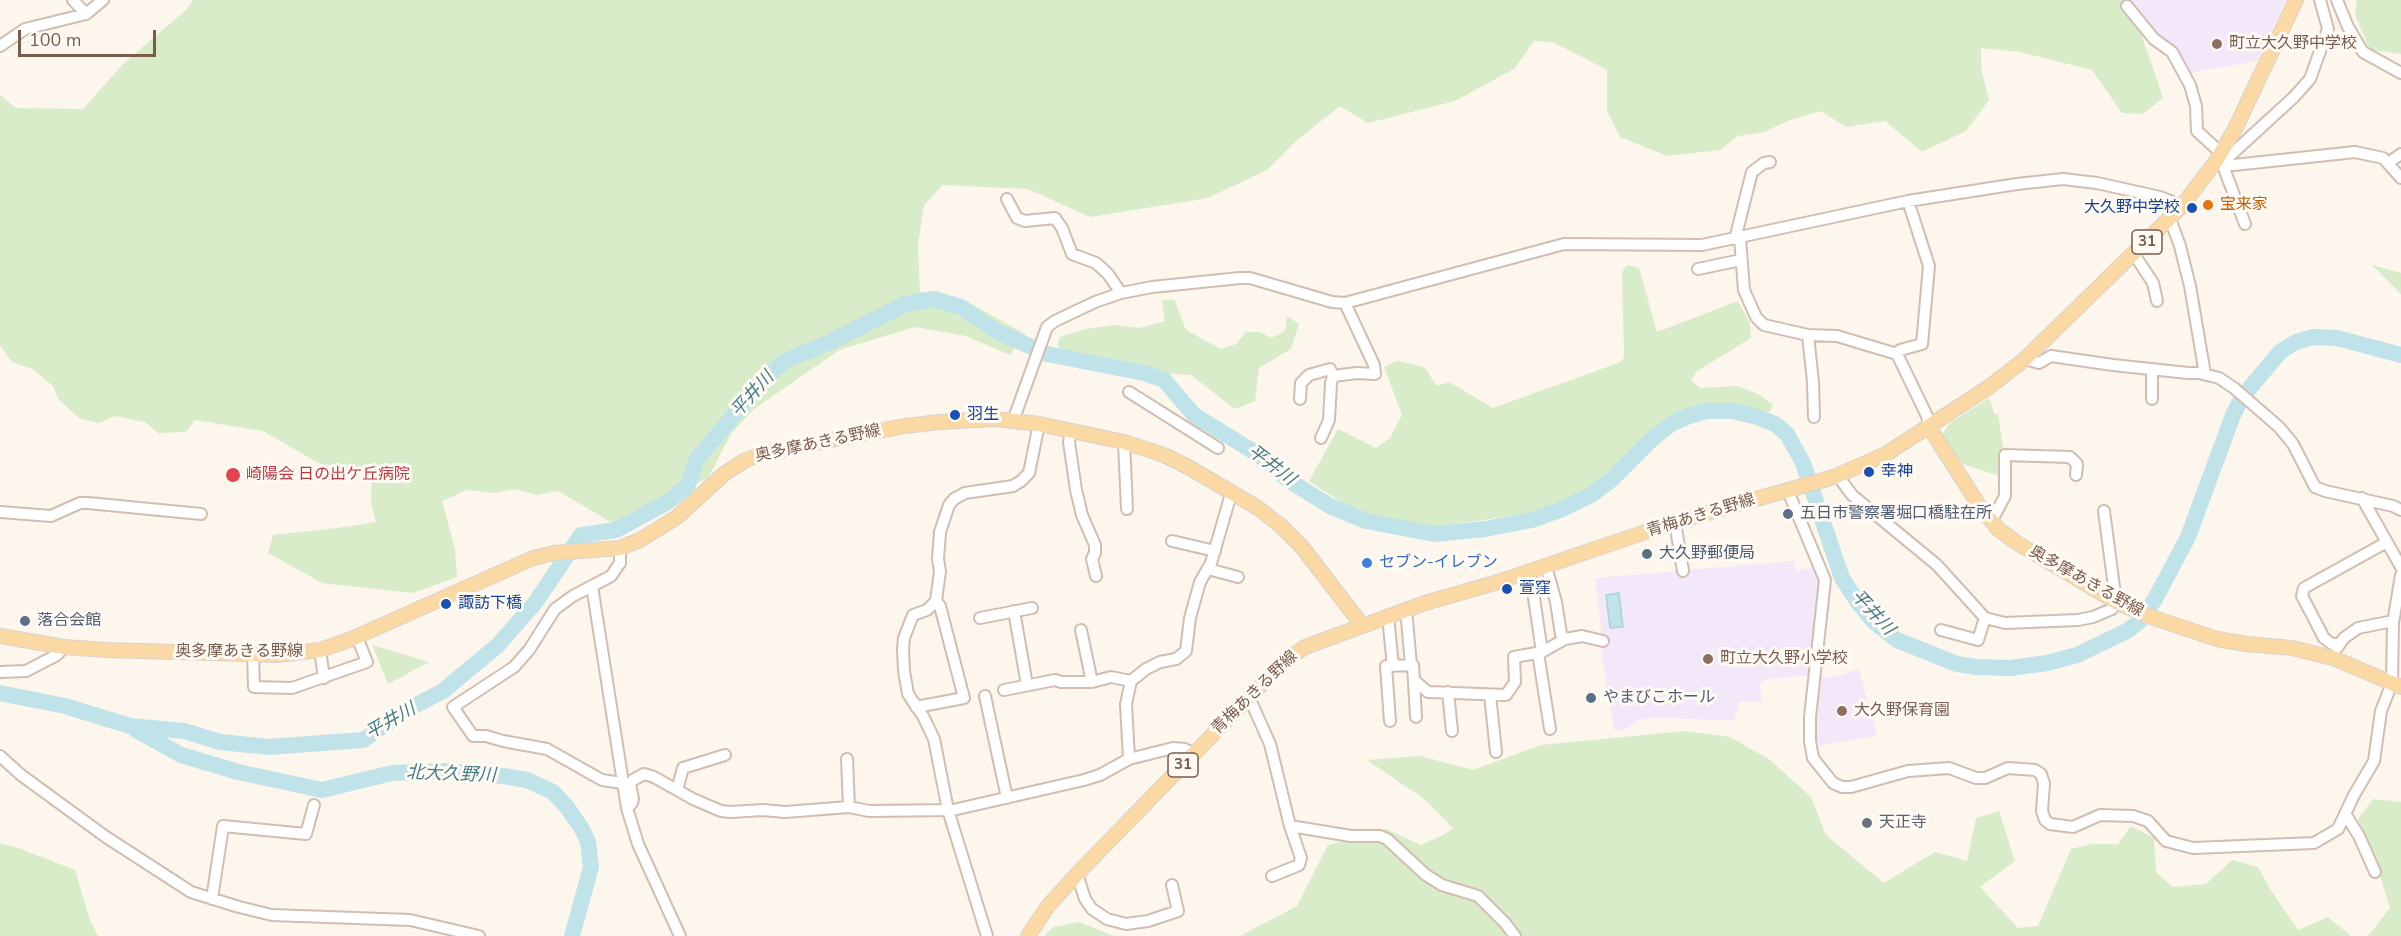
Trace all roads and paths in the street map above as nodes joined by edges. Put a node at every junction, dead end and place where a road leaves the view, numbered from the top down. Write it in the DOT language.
graph roads {
  1 [pos="73,0"];
  2 [pos="103,0"];
  3 [pos="2296,0"];
  4 [pos="2320,0"];
  5 [pos="2337,0"];
  6 [pos="2127,6"];
  7 [pos="86,14"];
  8 [pos="0,46"];
  9 [pos="2401,73"];
  10 [pos="2401,154"];
  11 [pos="2219,159"];
  12 [pos="1770,162"];
  13 [pos="2388,163"];
  14 [pos="2401,178"];
  15 [pos="1007,200"];
  16 [pos="1908,201"];
  17 [pos="2182,206"];
  18 [pos="2170,219"];
  19 [pos="2246,224"];
  20 [pos="1738,239"];
  21 [pos="2134,254"];
  22 [pos="1741,260"];
  23 [pos="1698,269"];
  24 [pos="1121,293"];
  25 [pos="2157,301"];
  26 [pos="1345,303"];
  27 [pos="1808,335"];
  28 [pos="1897,354"];
  29 [pos="2025,359"];
  30 [pos="2152,369"];
  31 [pos="2205,374"];
  32 [pos="1334,376"];
  33 [pos="1129,392"];
  34 [pos="1300,399"];
  35 [pos="2152,399"];
  36 [pos="1814,417"];
  37 [pos="1013,421"];
  38 [pos="1039,424"];
  39 [pos="1929,427"];
  40 [pos="1071,430"];
  41 [pos="1322,438"];
  42 [pos="1124,442"];
  43 [pos="1218,448"];
  44 [pos="2076,475"];
  45 [pos="1836,477"];
  46 [pos="1790,490"];
  47 [pos="1231,494"];
  48 [pos="2362,498"];
  49 [pos="1127,509"];
  50 [pos="2401,510"];
  51 [pos="2104,511"];
  52 [pos="0,512"];
  53 [pos="201,514"];
  54 [pos="1676,522"];
  55 [pos="1991,522"];
  56 [pos="1172,541"];
  57 [pos="2387,542"];
  58 [pos="613,548"];
  59 [pos="1215,551"];
  60 [pos="1546,566"];
  61 [pos="2401,567"];
  62 [pos="1208,568"];
  63 [pos="1530,571"];
  64 [pos="1683,571"];
  65 [pos="2401,575"];
  66 [pos="1096,576"];
  67 [pos="1238,577"];
  68 [pos="592,586"];
  69 [pos="936,601"];
  70 [pos="2123,605"];
  71 [pos="1032,608"];
  72 [pos="1406,609"];
  73 [pos="1014,611"];
  74 [pos="1388,616"];
  75 [pos="980,618"];
  76 [pos="1985,618"];
  77 [pos="2393,623"];
  78 [pos="1362,625"];
  79 [pos="1081,630"];
  80 [pos="1941,630"];
  81 [pos="0,636"];
  82 [pos="357,637"];
  83 [pos="1565,639"];
  84 [pos="1603,641"];
  85 [pos="2339,644"];
  86 [pos="64,647"];
  87 [pos="320,650"];
  88 [pos="1540,653"];
  89 [pos="253,654"];
  90 [pos="2333,658"];
  91 [pos="1411,665"];
  92 [pos="1393,666"];
  93 [pos="0,672"];
  94 [pos="324,678"];
  95 [pos="1131,681"];
  96 [pos="1415,681"];
  97 [pos="1092,682"];
  98 [pos="1028,685"];
  99 [pos="2396,685"];
  100 [pos="1004,690"];
  101 [pos="1448,692"];
  102 [pos="1491,695"];
  103 [pos="985,696"];
  104 [pos="1249,697"];
  105 [pos="916,707"];
  106 [pos="1416,717"];
  107 [pos="1390,721"];
  108 [pos="1550,729"];
  109 [pos="1452,731"];
  110 [pos="1496,752"];
  111 [pos="1194,754"];
  112 [pos="725,755"];
  113 [pos="0,756"];
  114 [pos="847,759"];
  115 [pos="1129,759"];
  116 [pos="622,783"];
  117 [pos="677,790"];
  118 [pos="1007,798"];
  119 [pos="314,805"];
  120 [pos="627,807"];
  121 [pos="849,807"];
  122 [pos="948,810"];
  123 [pos="2346,814"];
  124 [pos="1290,826"];
  125 [pos="2375,872"];
  126 [pos="1077,874"];
  127 [pos="1272,876"];
  128 [pos="1172,885"];
  129 [pos="212,899"];
  130 [pos="479,936"];
  131 [pos="680,936"];
  132 [pos="987,936"];
  133 [pos="1028,936"];
  134 [pos="1515,936"];
  1 -- 7 [label="street"];
  2 -- 7 [label="street"];
  3 -- 11 [label="main road, 青梅あきる野線 / 31"];
  4 -- 11 [label="street"];
  5 -- 9 [label="street"];
  6 -- 11 [label="street"];
  7 -- 8 [label="street"];
  10 -- 13 [label="street"];
  11 -- 13 [label="street"];
  11 -- 17 [label="main road, 青梅あきる野線 / 31"];
  11 -- 19 [label="street"];
  12 -- 20 [label="street"];
  13 -- 14 [label="street"];
  15 -- 24 [label="street"];
  16 -- 17 [label="street"];
  16 -- 20 [label="street"];
  16 -- 28 [label="street"];
  17 -- 18 [label="main road, 青梅あきる野線 / 31"];
  18 -- 21 [label="main road, 青梅あきる野線 / 31"];
  18 -- 31 [label="street"];
  20 -- 22 [label="street"];
  20 -- 26 [label="street"];
  21 -- 25 [label="street"];
  21 -- 29 [label="main road, 青梅あきる野線 / 31"];
  22 -- 23 [label="street"];
  22 -- 27 [label="street"];
  24 -- 26 [label="street"];
  24 -- 37 [label="street"];
  26 -- 32 [label="street"];
  27 -- 28 [label="street"];
  27 -- 36 [label="street"];
  28 -- 39 [label="street"];
  29 -- 30 [label="street"];
  29 -- 39 [label="main road, 青梅あきる野線 / 31"];
  30 -- 31 [label="street"];
  30 -- 35 [label="street"];
  31 -- 48 [label="street"];
  32 -- 34 [label="street"];
  32 -- 41 [label="street"];
  33 -- 43 [label="street"];
  37 -- 38 [label="main road, 奥多摩あきる野線"];
  37 -- 58 [label="main road, 奥多摩あきる野線"];
  38 -- 40 [label="main road, 奥多摩あきる野線"];
  38 -- 69 [label="street"];
  39 -- 45 [label="main road, 青梅あきる野線 / 31"];
  39 -- 55 [label="main road, 奥多摩あきる野線"];
  40 -- 42 [label="main road, 奥多摩あきる野線"];
  40 -- 66 [label="street"];
  42 -- 47 [label="main road, 奥多摩あきる野線"];
  42 -- 49 [label="street"];
  44 -- 55 [label="street"];
  45 -- 46 [label="main road, 青梅あきる野線 / 31"];
  45 -- 76 [label="street"];
  46 -- 54 [label="main road, 青梅あきる野線 / 31"];
  46 -- 123 [label="street"];
  47 -- 59 [label="street"];
  47 -- 78 [label="main road, 奥多摩あきる野線"];
  48 -- 50 [label="street"];
  48 -- 57 [label="street"];
  51 -- 70 [label="street"];
  52 -- 53 [label="street"];
  54 -- 60 [label="main road, 青梅あきる野線 / 31"];
  54 -- 64 [label="street"];
  55 -- 70 [label="main road, 奥多摩あきる野線"];
  56 -- 59 [label="street"];
  57 -- 61 [label="street"];
  57 -- 85 [label="street"];
  58 -- 68 [label="street"];
  58 -- 82 [label="main road, 奥多摩あきる野線"];
  59 -- 62 [label="street"];
  60 -- 63 [label="main road, 青梅あきる野線 / 31"];
  60 -- 83 [label="street"];
  62 -- 67 [label="street"];
  62 -- 95 [label="street"];
  63 -- 72 [label="main road, 青梅あきる野線 / 31"];
  63 -- 88 [label="street"];
  65 -- 77 [label="street"];
  68 -- 116 [label="street"];
  68 -- 116 [label="street"];
  69 -- 105 [label="street"];
  69 -- 105 [label="street"];
  70 -- 76 [label="street"];
  70 -- 90 [label="main road, 奥多摩あきる野線"];
  71 -- 73 [label="street"];
  72 -- 74 [label="main road, 青梅あきる野線 / 31"];
  72 -- 91 [label="street"];
  73 -- 75 [label="street"];
  73 -- 98 [label="street"];
  74 -- 78 [label="main road, 青梅あきる野線 / 31"];
  74 -- 92 [label="street"];
  76 -- 80 [label="street"];
  77 -- 85 [label="street"];
  77 -- 99 [label="street"];
  78 -- 104 [label="main road, 青梅あきる野線 / 31"];
  79 -- 97 [label="street"];
  81 -- 86 [label="main road, 奥多摩あきる野線"];
  82 -- 87 [label="main road, 奥多摩あきる野線"];
  82 -- 94 [label="street"];
  83 -- 84 [label="street"];
  83 -- 88 [label="street"];
  85 -- 90 [label="street"];
  86 -- 89 [label="main road, 奥多摩あきる野線"];
  86 -- 93 [label="street"];
  87 -- 89 [label="main road, 奥多摩あきる野線"];
  87 -- 94 [label="street"];
  88 -- 102 [label="street"];
  88 -- 108 [label="street"];
  89 -- 94 [label="street"];
  90 -- 99 [label="main road, 奥多摩あきる野線"];
  91 -- 92 [label="street"];
  91 -- 96 [label="street"];
  92 -- 107 [label="street"];
  95 -- 97 [label="street"];
  95 -- 115 [label="street"];
  96 -- 101 [label="street"];
  96 -- 106 [label="street"];
  97 -- 98 [label="street"];
  98 -- 100 [label="street"];
  99 -- 123 [label="street"];
  101 -- 102 [label="street"];
  101 -- 109 [label="street"];
  102 -- 110 [label="street"];
  103 -- 118 [label="street"];
  104 -- 111 [label="main road, 青梅あきる野線 / 31"];
  104 -- 124 [label="street"];
  105 -- 122 [label="street"];
  111 -- 115 [label="street"];
  111 -- 126 [label="main road, 青梅あきる野線 / 31"];
  112 -- 117 [label="street"];
  113 -- 129 [label="street"];
  114 -- 121 [label="street"];
  115 -- 118 [label="street"];
  116 -- 120 [label="street"];
  117 -- 120 [label="street"];
  117 -- 121 [label="street"];
  118 -- 122 [label="street"];
  119 -- 129 [label="street"];
  120 -- 131 [label="street"];
  121 -- 122 [label="street"];
  122 -- 132 [label="street"];
  123 -- 125 [label="street"];
  124 -- 127 [label="street"];
  124 -- 134 [label="street"];
  126 -- 128 [label="street"];
  126 -- 133 [label="main road, 青梅あきる野線 / 31"];
  129 -- 130 [label="street"];
}
